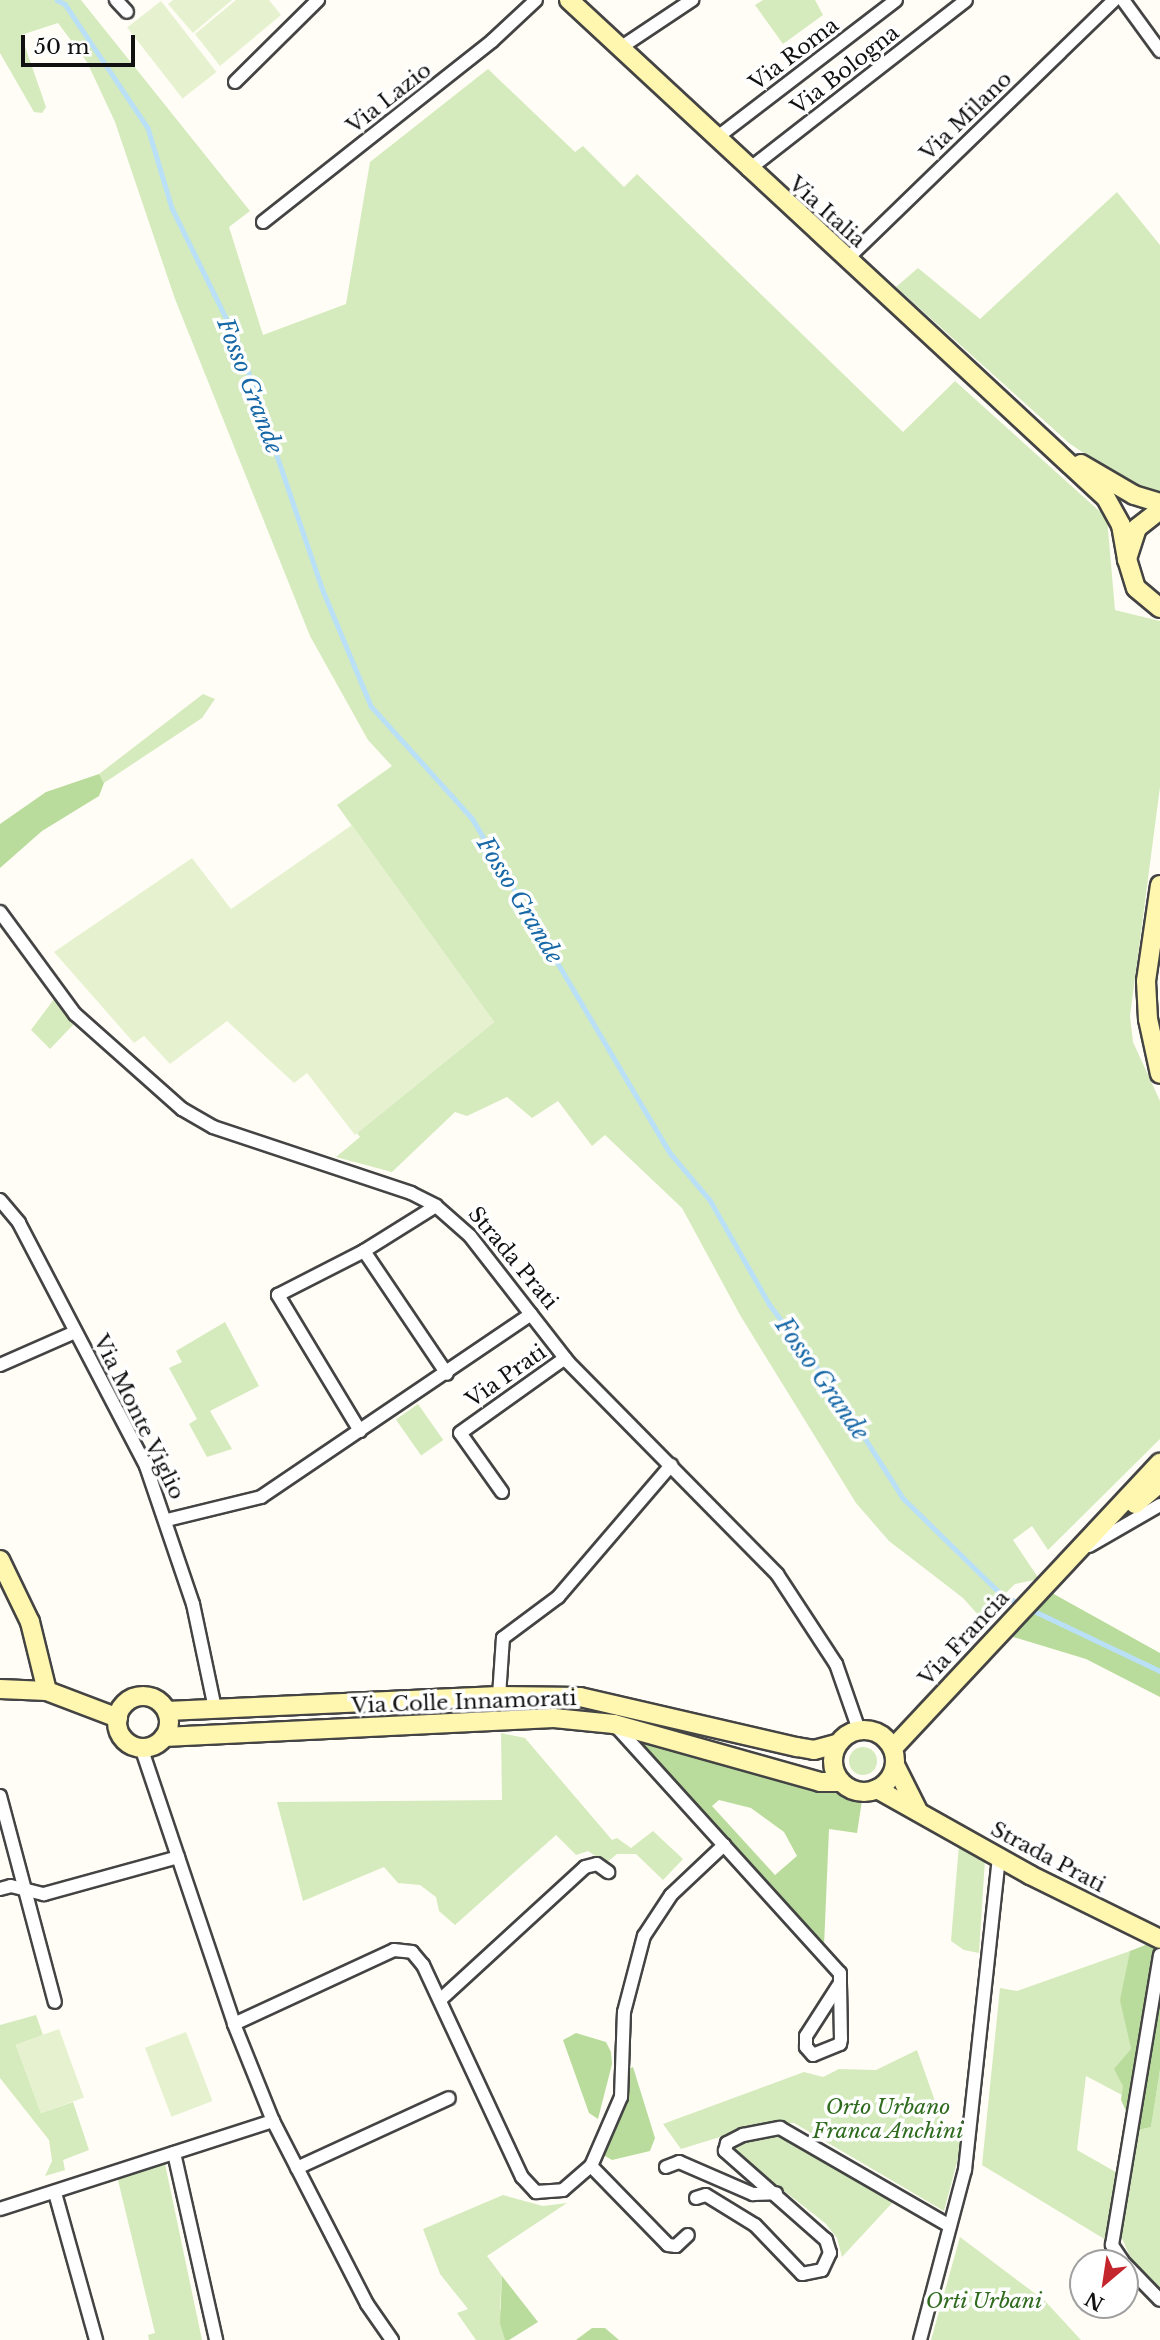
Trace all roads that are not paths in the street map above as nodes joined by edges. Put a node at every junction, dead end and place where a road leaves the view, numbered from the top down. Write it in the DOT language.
graph roads {
  1 [pos="116,0"];
  2 [pos="318,0"];
  3 [pos="536,0"];
  4 [pos="569,0"];
  5 [pos="692,0"];
  6 [pos="896,0"];
  7 [pos="966,0"];
  8 [pos="1114,0"];
  9 [pos="1123,0"];
  10 [pos="127,12"];
  11 [pos="620,48"];
  12 [pos="1160,51"];
  13 [pos="235,82"];
  14 [pos="715,139"];
  15 [pos="748,170"];
  16 [pos="263,222"];
  17 [pos="846,260"];
  18 [pos="1060,452"];
  19 [pos="1160,503"];
  20 [pos="1160,510"];
  21 [pos="1127,559"];
  22 [pos="1160,608"];
  23 [pos="1160,886"];
  24 [pos="0,912"];
  25 [pos="1157,1057"];
  26 [pos="1160,1074"];
  27 [pos="0,1200"];
  28 [pos="436,1206"];
  29 [pos="363,1251"];
  30 [pos="531,1314"];
  31 [pos="75,1332"];
  32 [pos="565,1358"];
  33 [pos="0,1366"];
  34 [pos="447,1374"];
  35 [pos="360,1431"];
  36 [pos="1160,1463"];
  37 [pos="671,1465"];
  38 [pos="1160,1483"];
  39 [pos="502,1492"];
  40 [pos="1160,1505"];
  41 [pos="167,1520"];
  42 [pos="1103,1526"];
  43 [pos="0,1560"];
  44 [pos="1069,1560"];
  45 [pos="0,1689"];
  46 [pos="47,1691"];
  47 [pos="499,1696"];
  48 [pos="215,1708"];
  49 [pos="167,1711"];
  50 [pos="118,1718"];
  51 [pos="614,1724"];
  52 [pos="859,1730"];
  53 [pos="164,1737"];
  54 [pos="837,1744"];
  55 [pos="141,1747"];
  56 [pos="894,1756"];
  57 [pos="841,1782"];
  58 [pos="877,1789"];
  59 [pos="0,1796"];
  60 [pos="918,1811"];
  61 [pos="724,1845"];
  62 [pos="178,1857"];
  63 [pos="999,1858"];
  64 [pos="608,1872"];
  65 [pos="0,1889"];
  66 [pos="27,1891"];
  67 [pos="1160,1939"];
  68 [pos="1160,1955"];
  69 [pos="840,1983"];
  70 [pos="439,2000"];
  71 [pos="55,2002"];
  72 [pos="234,2024"];
  73 [pos="449,2098"];
  74 [pos="273,2121"];
  75 [pos="174,2153"];
  76 [pos="591,2166"];
  77 [pos="666,2167"];
  78 [pos="297,2168"];
  79 [pos="55,2193"];
  80 [pos="776,2193"];
  81 [pos="696,2198"];
  82 [pos="0,2209"];
  83 [pos="950,2226"];
  84 [pos="688,2235"];
  85 [pos="1115,2249"];
  86 [pos="1139,2278"];
  87 [pos="1160,2300"];
  88 [pos="96,2340"];
  89 [pos="216,2340"];
  90 [pos="392,2340"];
  91 [pos="920,2340"];
  1 -- 10 [label="street"];
  2 -- 13 [label="street"];
  3 -- 16 [label="street, Via Lazio"];
  4 -- 11 [label="street, Via Italia"];
  5 -- 11 [label="street"];
  6 -- 14 [label="street, Via Roma"];
  7 -- 15 [label="street, Via Bologna"];
  8 -- 17 [label="street, Via Milano"];
  9 -- 12 [label="street"];
  11 -- 14 [label="street, Via Italia"];
  14 -- 15 [label="street, Via Italia"];
  15 -- 17 [label="street, Via Italia"];
  17 -- 18 [label="street, Via Italia"];
  18 -- 19 [label="street, Via Italia"];
  18 -- 21 [label="street, Via Italia"];
  20 -- 21 [label="street"];
  21 -- 22 [label="street, Via Italia"];
  23 -- 25 [label="street"];
  24 -- 28 [label="street, Strada Prati"];
  25 -- 26 [label="street"];
  27 -- 31 [label="street, Via Monte Viglio"];
  28 -- 29 [label="street"];
  28 -- 30 [label="street, Strada Prati"];
  29 -- 34 [label="street"];
  29 -- 35 [label="street"];
  30 -- 32 [label="street, Strada Prati"];
  30 -- 34 [label="street"];
  31 -- 33 [label="street"];
  31 -- 41 [label="street, Via Monte Viglio"];
  32 -- 37 [label="street, Strada Prati"];
  32 -- 39 [label="street, Via Prati"];
  34 -- 35 [label="street"];
  35 -- 41 [label="street"];
  36 -- 42 [label="street, Via Francia"];
  37 -- 47 [label="street"];
  37 -- 52 [label="street, Strada Prati"];
  38 -- 42 [label="street, Via Francia"];
  40 -- 44 [label="street, Via Francia"];
  41 -- 48 [label="street, Via Monte Viglio"];
  42 -- 44 [label="street, Via Francia"];
  43 -- 46 [label="street"];
  44 -- 56 [label="street, Via Francia"];
  45 -- 46 [label="street"];
  46 -- 50 [label="street"];
  47 -- 48 [label="street"];
  47 -- 54 [label="street"];
  48 -- 49 [label="street"];
  49 -- 50 [label="street"];
  49 -- 53 [label="street"];
  50 -- 55 [label="street"];
  51 -- 53 [label="street, Via Colle Innamorati"];
  51 -- 57 [label="street, Via Colle Innamorati"];
  51 -- 61 [label="street"];
  52 -- 54 [label="street"];
  52 -- 56 [label="street"];
  53 -- 55 [label="street"];
  54 -- 57 [label="street"];
  55 -- 62 [label="street"];
  56 -- 58 [label="street"];
  56 -- 60 [label="street"];
  57 -- 58 [label="street"];
  58 -- 60 [label="street, Strada Prati"];
  59 -- 66 [label="street"];
  60 -- 63 [label="street, Strada Prati"];
  61 -- 69 [label="street"];
  61 -- 76 [label="street"];
  62 -- 66 [label="street"];
  62 -- 72 [label="street"];
  63 -- 67 [label="street, Strada Prati"];
  63 -- 83 [label="street"];
  64 -- 70 [label="street"];
  65 -- 66 [label="street"];
  66 -- 71 [label="street"];
  68 -- 85 [label="street"];
  69 -- 69 [label="street"];
  70 -- 72 [label="street"];
  70 -- 76 [label="street"];
  72 -- 74 [label="street"];
  73 -- 78 [label="street"];
  74 -- 75 [label="street"];
  74 -- 78 [label="street"];
  75 -- 79 [label="street"];
  75 -- 89 [label="street"];
  76 -- 84 [label="street"];
  77 -- 80 [label="street"];
  78 -- 90 [label="street"];
  79 -- 82 [label="street"];
  79 -- 88 [label="street"];
  80 -- 81 [label="street"];
  80 -- 83 [label="street"];
  83 -- 91 [label="street"];
  86 -- 87 [label="street"];
}
